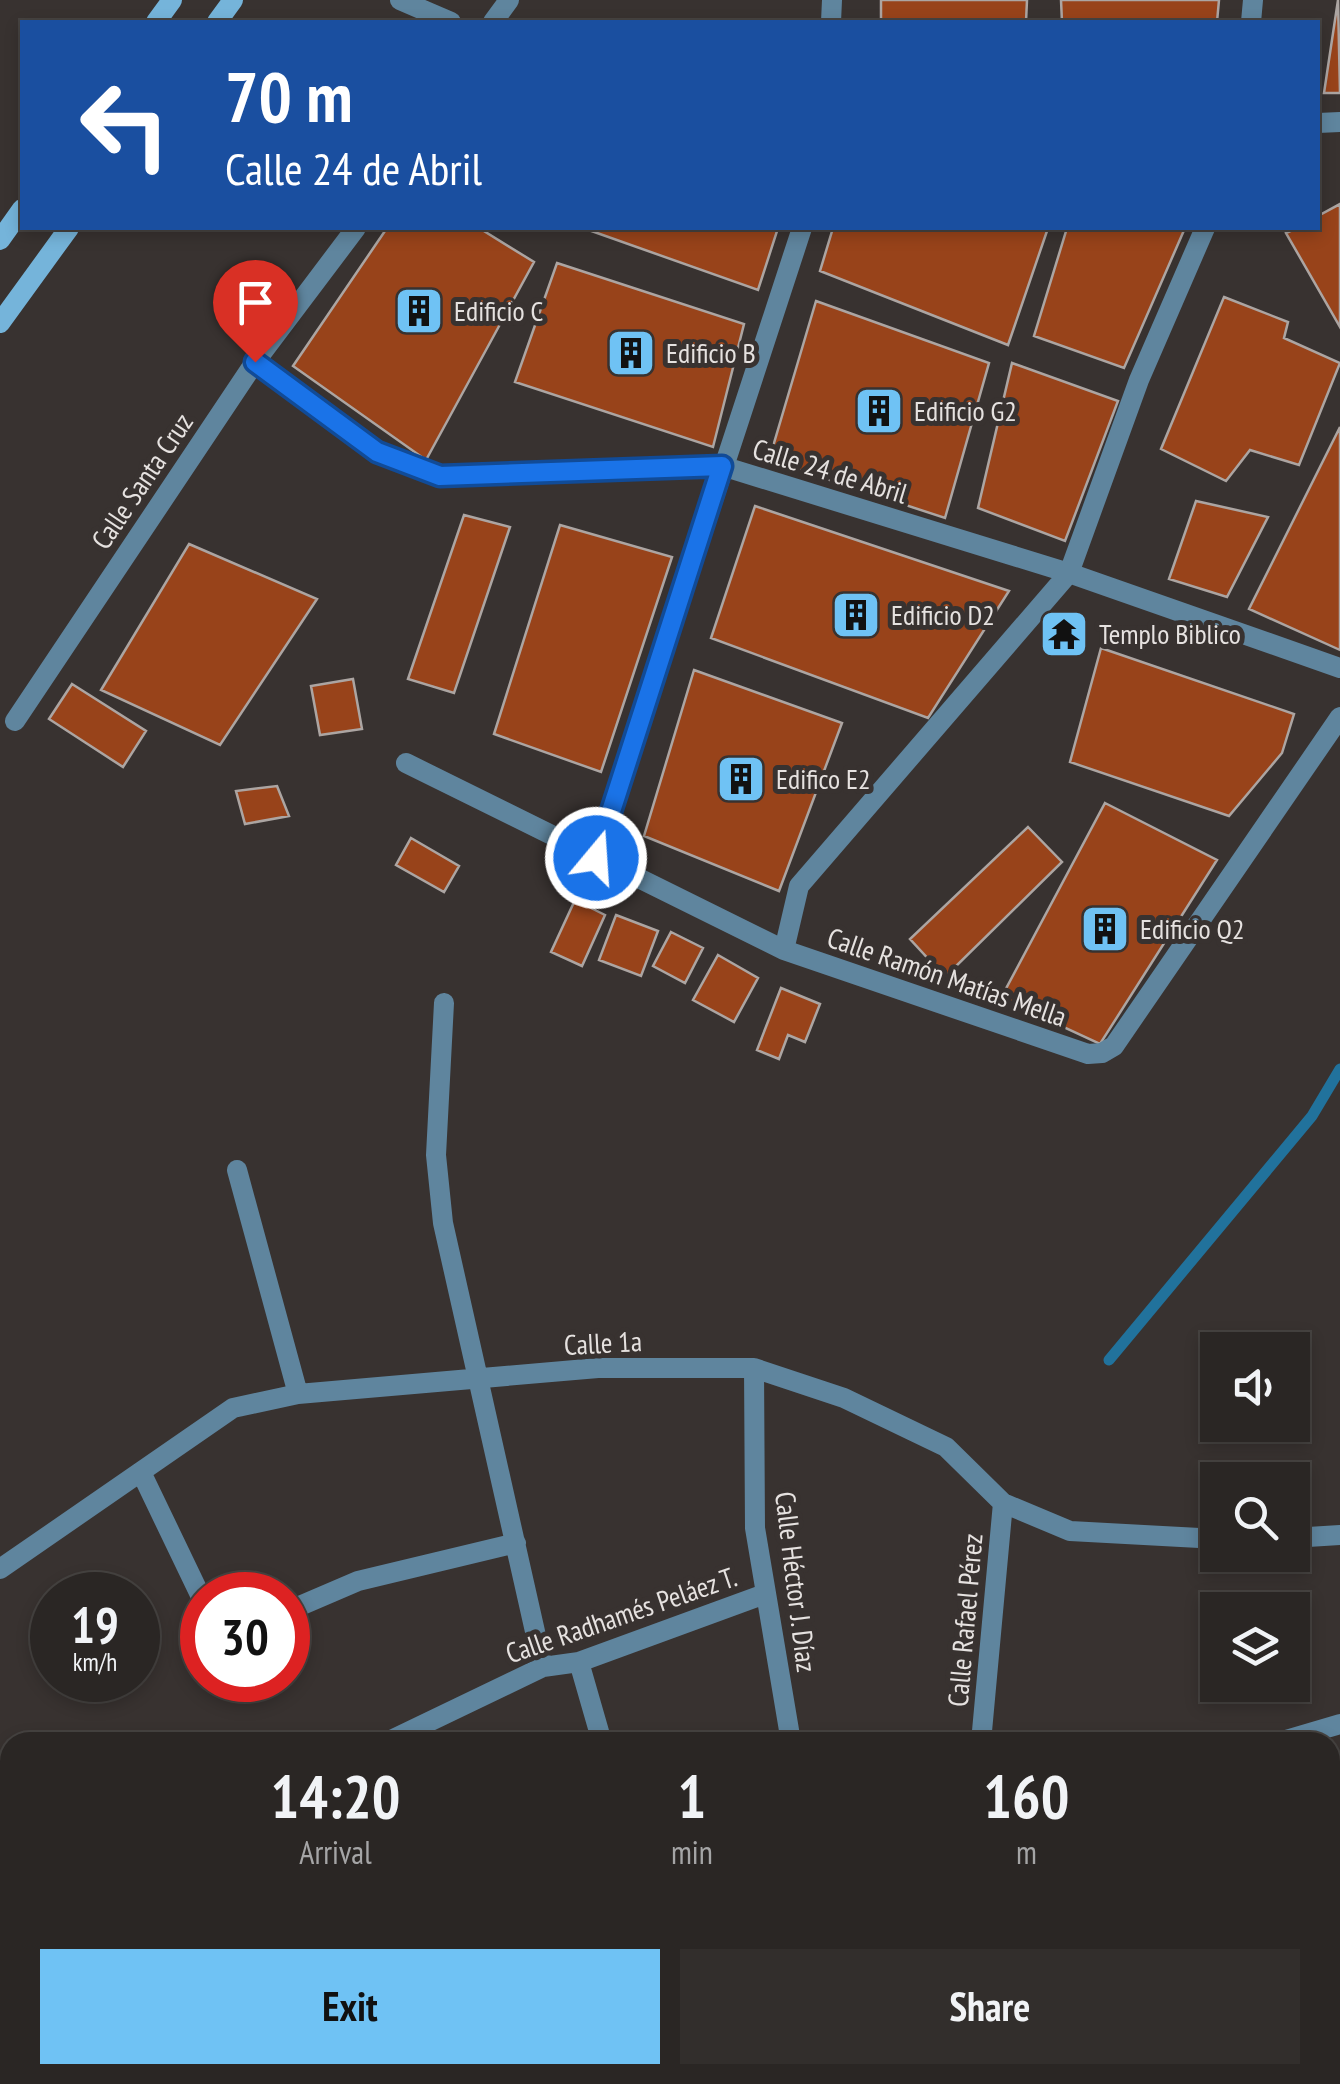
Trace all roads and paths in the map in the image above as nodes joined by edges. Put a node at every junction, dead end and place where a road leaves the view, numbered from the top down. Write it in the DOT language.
graph roads {
  1 [pos="234,0"];
  2 [pos="400,0"];
  3 [pos="509,0"];
  4 [pos="219,20"];
  5 [pos="446,20"];
  6 [pos="494,20"];
  7 [pos="20,212"];
  8 [pos="68,230"];
  9 [pos="354,230"];
  10 [pos="801,230"];
  11 [pos="1204,230"];
  12 [pos="0,240"];
  13 [pos="0,323"];
  14 [pos="255,362"];
  15 [pos="722,466"];
  16 [pos="1069,573"];
  17 [pos="1340,668"];
  18 [pos="1340,717"];
  19 [pos="15,720"];
  20 [pos="406,762"];
  21 [pos="596,858"];
  22 [pos="784,950"];
  23 [pos="444,1003"];
  24 [pos="238,1170"];
  25 [pos="754,1368"];
  26 [pos="482,1382"];
  27 [pos="298,1394"];
  28 [pos="140,1472"];
  29 [pos="1004,1502"];
  30 [pos="1340,1535"];
  31 [pos="1310,1537"];
  32 [pos="1200,1538"];
  33 [pos="516,1543"];
  34 [pos="0,1569"];
  35 [pos="189,1572"];
  36 [pos="765,1594"];
  37 [pos="310,1602"];
  38 [pos="578,1662"];
  39 [pos="543,1667"];
  40 [pos="1340,1724"];
  41 [pos="408,1732"];
  42 [pos="599,1732"];
  43 [pos="790,1732"];
  44 [pos="982,1732"];
  45 [pos="1313,1732"];
  1 -- 4 [label="main road"];
  2 -- 5 [label="street"];
  3 -- 6 [label="street"];
  7 -- 12 [label="main road"];
  8 -- 13 [label="main road"];
  9 -- 14 [label="street, Calle Santa Cruz"];
  10 -- 15 [label="street"];
  11 -- 16 [label="street"];
  14 -- 15 [label="street, Calle 24 de Abril"];
  14 -- 19 [label="street, Calle Santa Cruz"];
  15 -- 16 [label="street, Calle 24 de Abril"];
  15 -- 21 [label="street"];
  16 -- 17 [label="street, Calle 24 de Abril"];
  16 -- 22 [label="street"];
  18 -- 22 [label="street, Calle Ramón Matías Mella"];
  20 -- 21 [label="street, Calle Ramón Matías Mella"];
  21 -- 22 [label="street, Calle Ramón Matías Mella"];
  23 -- 26 [label="street"];
  24 -- 27 [label="street"];
  25 -- 26 [label="street, Calle 1a"];
  25 -- 29 [label="street, Calle 1a"];
  25 -- 36 [label="street, Calle Héctor J. Díaz"];
  26 -- 27 [label="street, Calle 1a"];
  26 -- 33 [label="street"];
  27 -- 28 [label="street, Calle 1a"];
  28 -- 34 [label="street, Calle 1a"];
  28 -- 35 [label="street"];
  29 -- 32 [label="street, Calle 1a"];
  29 -- 44 [label="street, Calle Rafael Pérez"];
  30 -- 31 [label="street"];
  33 -- 37 [label="street"];
  33 -- 39 [label="street"];
  36 -- 38 [label="street, Calle Radhamés Peláez T."];
  36 -- 43 [label="street, Calle Héctor J. Díaz"];
  38 -- 39 [label="street, Calle Radhamés Peláez T."];
  38 -- 42 [label="street"];
  39 -- 41 [label="street, Calle Radhamés Peláez T."];
  40 -- 45 [label="street"];
}
